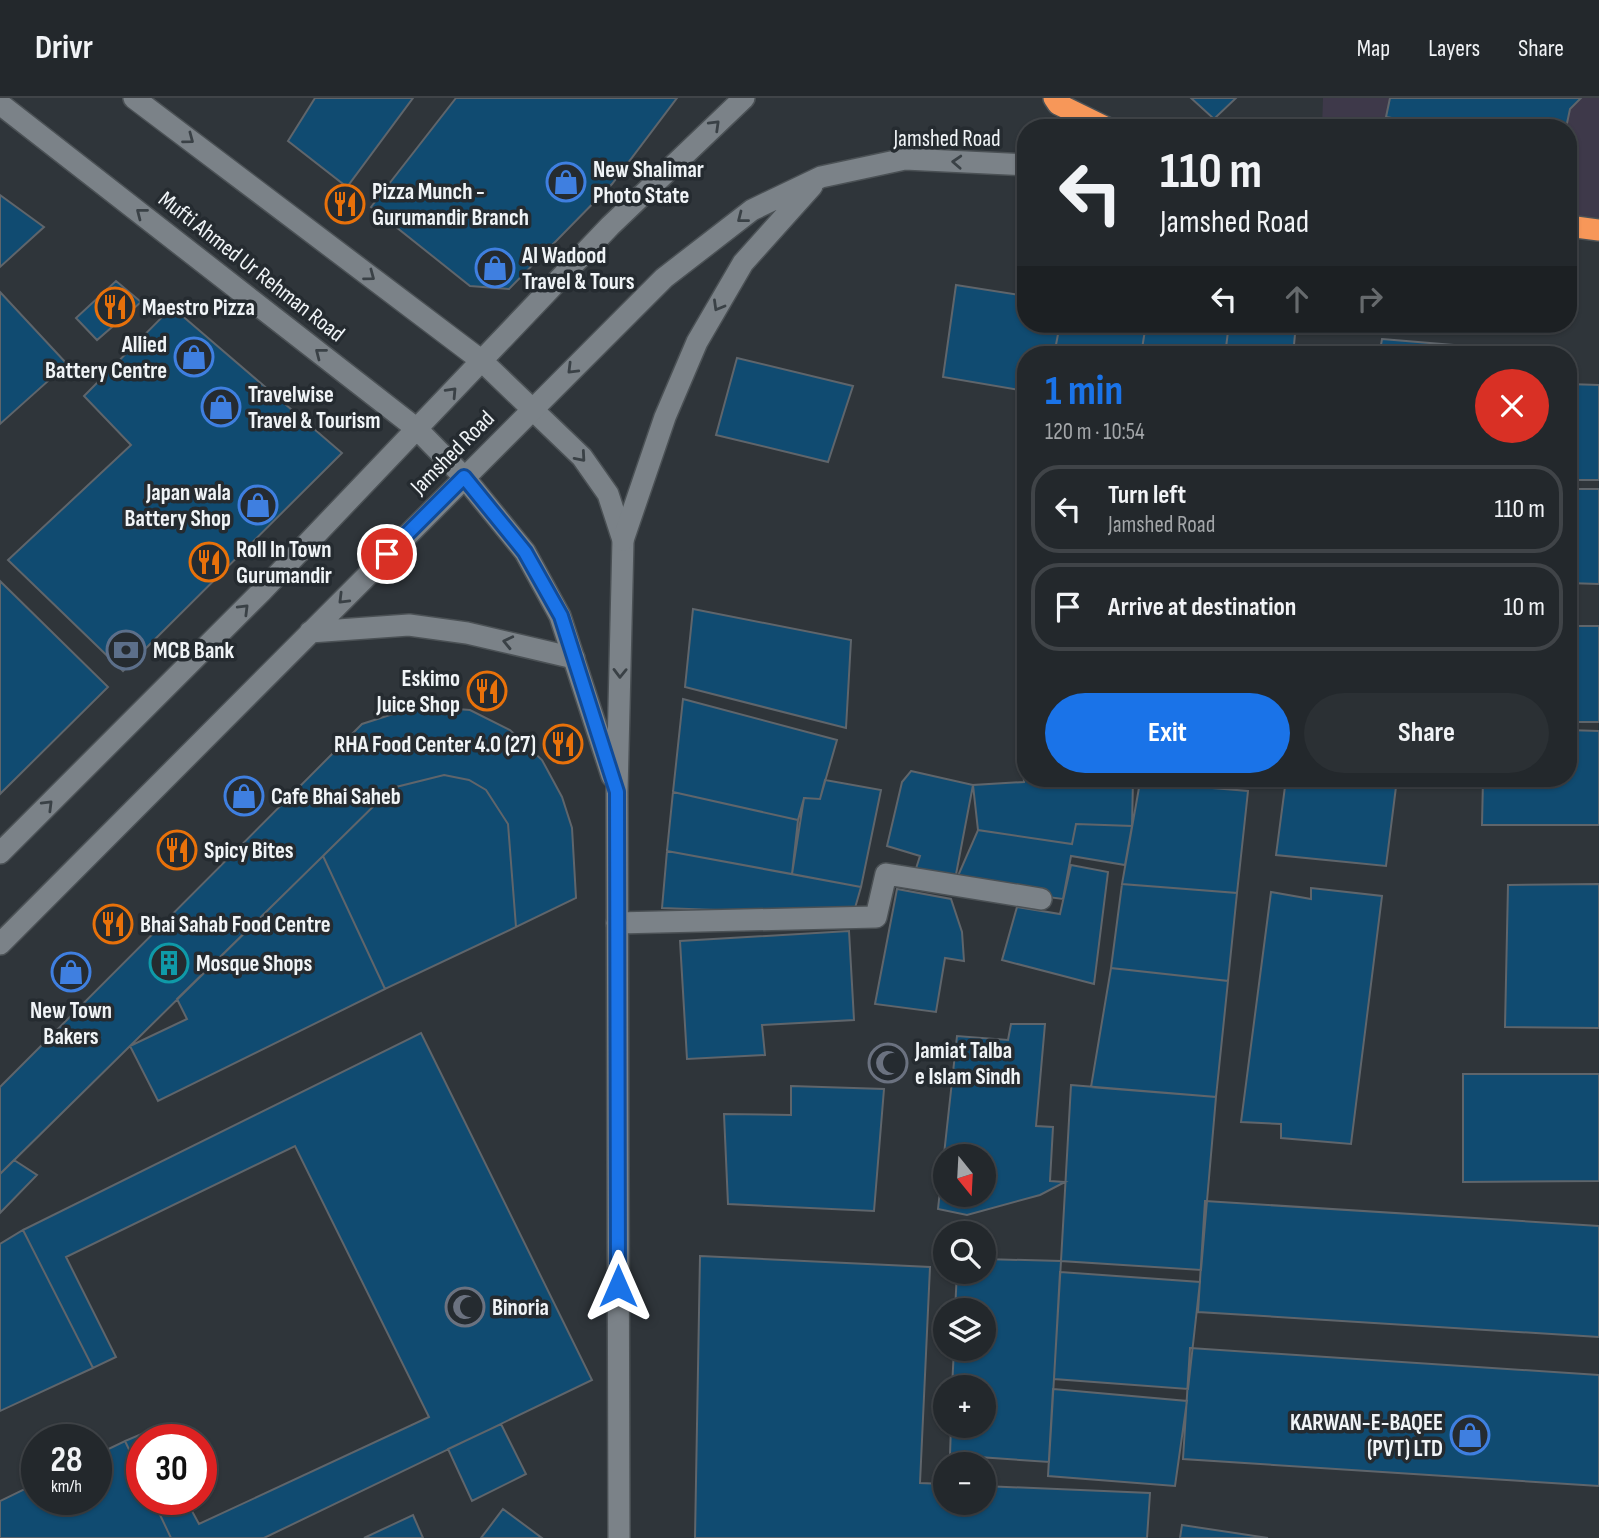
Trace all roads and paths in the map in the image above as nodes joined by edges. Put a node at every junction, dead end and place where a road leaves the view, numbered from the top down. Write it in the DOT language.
graph roads {
  1 [pos="134,98"];
  2 [pos="744,98"];
  3 [pos="1054,98"];
  4 [pos="0,104"];
  5 [pos="1089,119"];
  6 [pos="1017,165"];
  7 [pos="821,177"];
  8 [pos="1577,227"];
  9 [pos="1599,230"];
  10 [pos="482,361"];
  11 [pos="532,409"];
  12 [pos="418,429"];
  13 [pos="464,477"];
  14 [pos="623,540"];
  15 [pos="310,632"];
  16 [pos="574,658"];
  17 [pos="617,792"];
  18 [pos="0,853"];
  19 [pos="1041,899"];
  20 [pos="617,923"];
  21 [pos="0,944"];
  22 [pos="619,1538"];
  1 -- 10 [label="main road, one-way"];
  10 -- 2 [label="main road, Jamshed Road, one-way"];
  3 -- 5 [label="highway"];
  12 -- 4 [label="main road, Mufti Ahmed Ur Rehman Road, one-way"];
  6 -- 7 [label="main road, Jamshed Road, one-way"];
  7 -- 11 [label="main road, Jamshed Road, one-way"];
  7 -- 14 [label="main road, one-way"];
  8 -- 9 [label="highway"];
  10 -- 11 [label="main road"];
  12 -- 10 [label="main road, Jamshed Road, one-way"];
  11 -- 13 [label="main road, Jamshed Road"];
  11 -- 14 [label="main road, one-way"];
  12 -- 13 [label="main road, Mufti Ahmed Ur Rehman Road"];
  18 -- 12 [label="main road, Jamshed Road, one-way"];
  13 -- 15 [label="main road, Jamshed Road, one-way"];
  13 -- 16 [label="main road, Mufti Ahmed Ur Rehman Road"];
  14 -- 17 [label="main road, one-way"];
  16 -- 15 [label="main road, one-way"];
  15 -- 21 [label="main road, Jamshed Road"];
  16 -- 17 [label="main road, Mufti Ahmed Ur Rehman Road"];
  17 -- 20 [label="main road"];
  19 -- 20 [label="main road"];
  20 -- 22 [label="main road"];
}
